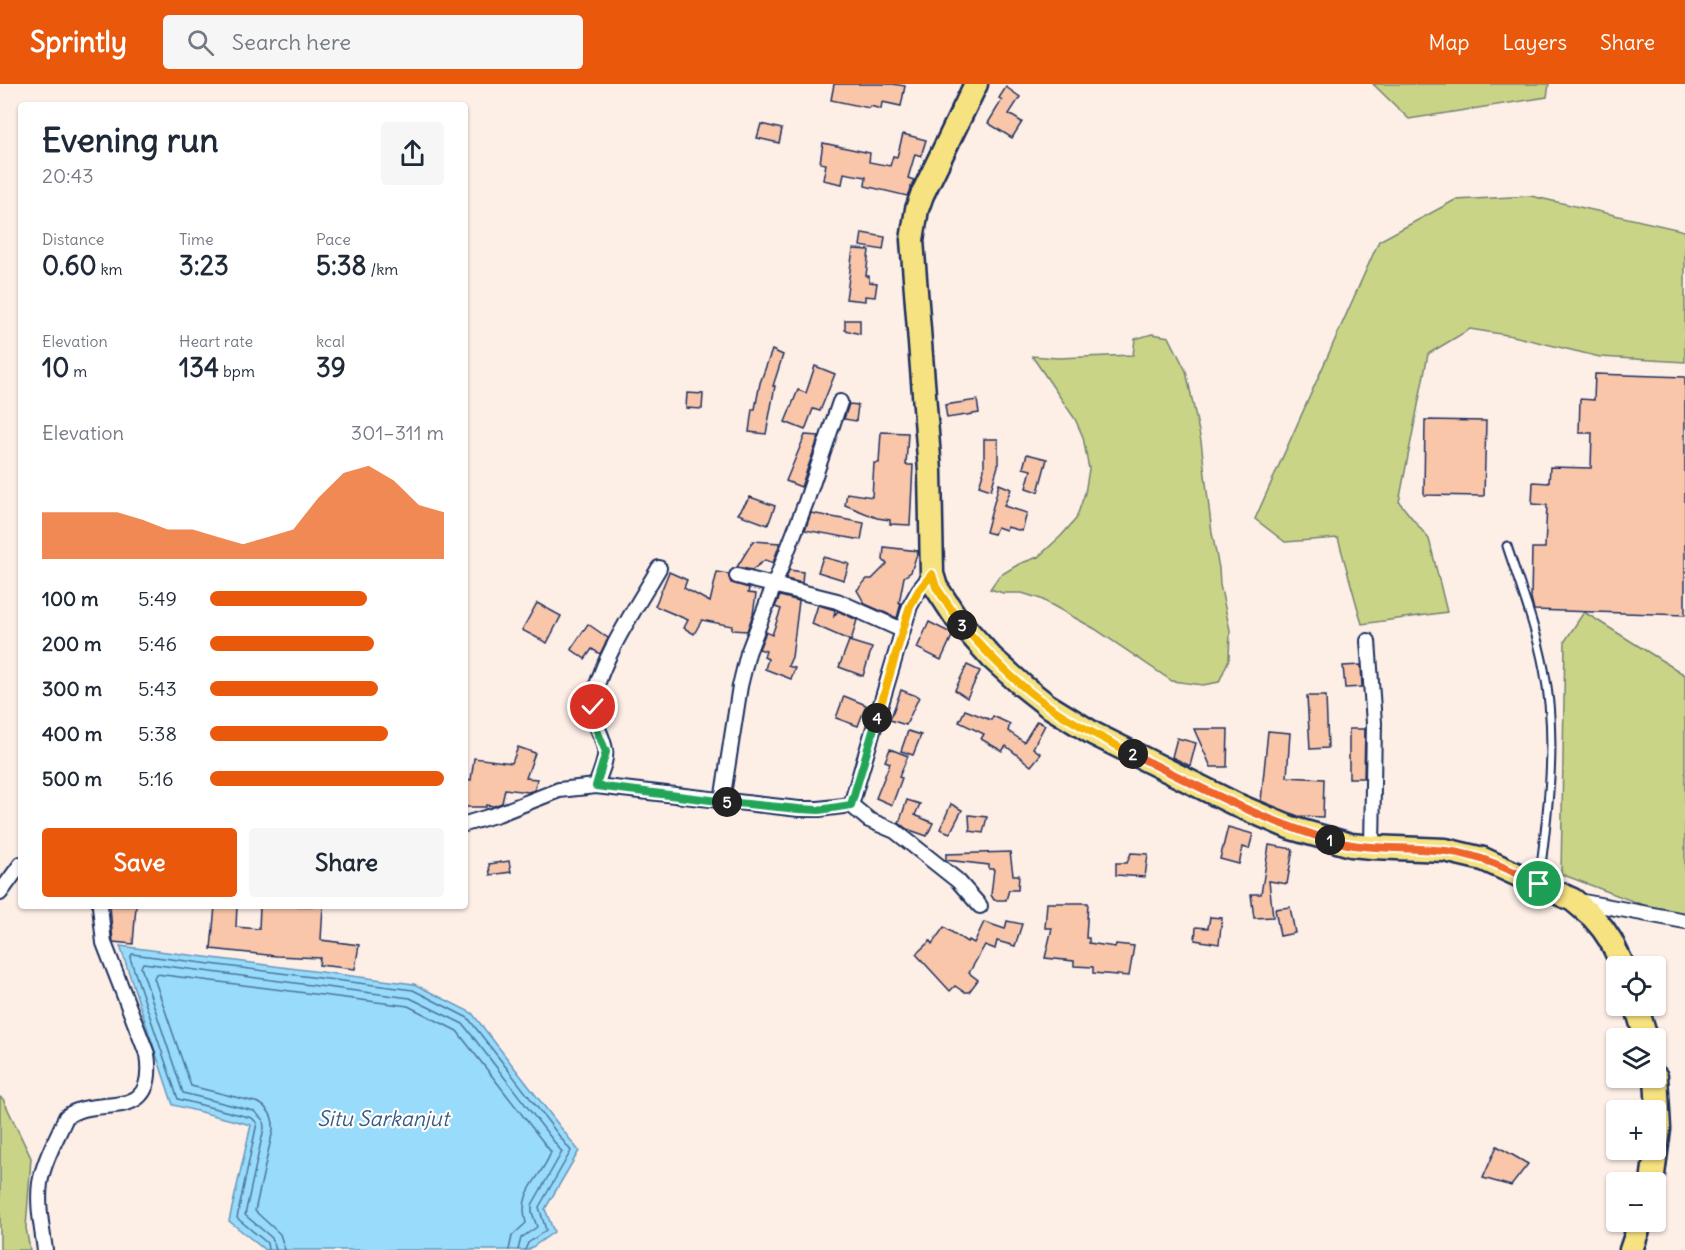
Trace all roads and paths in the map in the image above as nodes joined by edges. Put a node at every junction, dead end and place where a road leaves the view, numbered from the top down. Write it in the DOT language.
graph roads {
  1 [pos="976,84"];
  2 [pos="840,402"];
  3 [pos="1507,546"];
  4 [pos="659,568"];
  5 [pos="932,574"];
  6 [pos="737,576"];
  7 [pos="774,585"];
  8 [pos="902,630"];
  9 [pos="1368,641"];
  10 [pos="596,786"];
  11 [pos="722,801"];
  12 [pos="851,805"];
  13 [pos="468,823"];
  14 [pos="1372,848"];
  15 [pos="18,868"];
  16 [pos="1539,884"];
  17 [pos="0,893"];
  18 [pos="1573,900"];
  19 [pos="980,906"];
  20 [pos="100,909"];
  21 [pos="1685,921"];
  22 [pos="1619,956"];
  23 [pos="1657,1088"];
  24 [pos="1653,1172"];
  25 [pos="1637,1232"];
  26 [pos="45,1250"];
  27 [pos="1631,1250"];
  1 -- 5 [label="main road"];
  2 -- 7 [label="street"];
  3 -- 16 [label="lane"];
  4 -- 10 [label="street"];
  5 -- 8 [label="street"];
  5 -- 14 [label="main road"];
  6 -- 7 [label="street"];
  7 -- 8 [label="street"];
  7 -- 11 [label="street"];
  8 -- 12 [label="street"];
  9 -- 14 [label="street"];
  10 -- 11 [label="street"];
  10 -- 13 [label="street"];
  11 -- 12 [label="street"];
  12 -- 19 [label="street"];
  14 -- 16 [label="main road"];
  15 -- 17 [label="street"];
  16 -- 18 [label="main road"];
  18 -- 21 [label="street"];
  18 -- 22 [label="main road"];
  20 -- 26 [label="street"];
  23 -- 24 [label="main road"];
  25 -- 27 [label="main road"];
}
